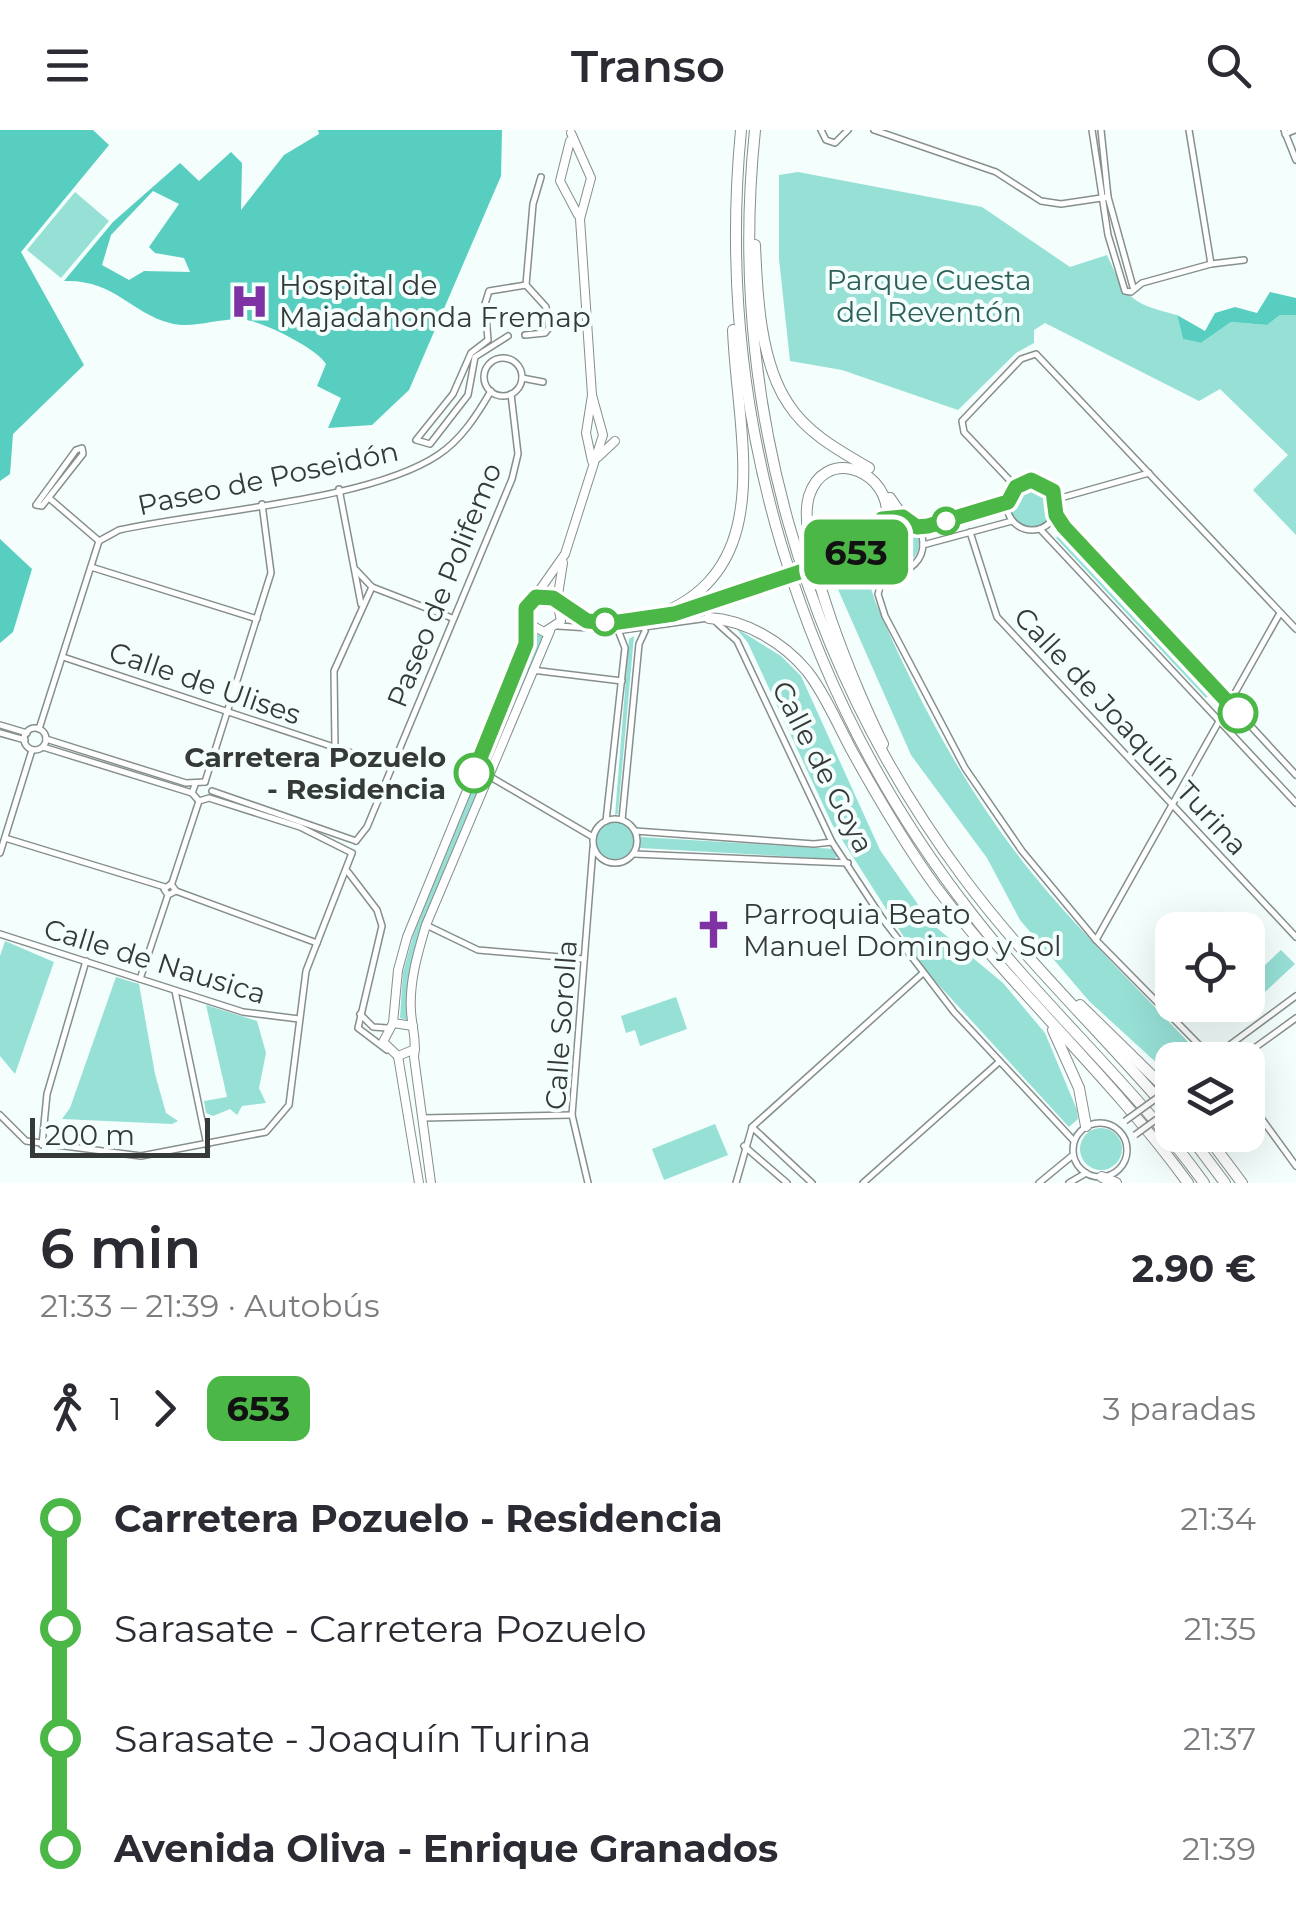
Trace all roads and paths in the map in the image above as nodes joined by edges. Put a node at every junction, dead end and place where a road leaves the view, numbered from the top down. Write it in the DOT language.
graph roads {
  1 [pos="741,130"];
  2 [pos="755,130"];
  3 [pos="821,130"];
  4 [pos="848,130"];
  5 [pos="874,130"];
  6 [pos="1092,130"];
  7 [pos="1101,130"];
  8 [pos="1189,130"];
  9 [pos="1296,130"];
  10 [pos="571,132"];
  11 [pos="892,132"];
  12 [pos="1285,132"];
  13 [pos="1296,160"];
  14 [pos="564,166"];
  15 [pos="586,166"];
  16 [pos="541,177"];
  17 [pos="750,182"];
  18 [pos="566,190"];
  19 [pos="586,190"];
  20 [pos="1108,197"];
  21 [pos="1100,198"];
  22 [pos="580,219"];
  23 [pos="1244,260"];
  24 [pos="1212,264"];
  25 [pos="736,269"];
  26 [pos="526,285"];
  27 [pos="1133,287"];
  28 [pos="525,335"];
  29 [pos="488,340"];
  30 [pos="522,378"];
  31 [pos="544,382"];
  32 [pos="491,391"];
  33 [pos="511,394"];
  34 [pos="592,395"];
  35 [pos="588,426"];
  36 [pos="601,426"];
  37 [pos="588,438"];
  38 [pos="601,439"];
  39 [pos="593,471"];
  40 [pos="1149,473"];
  41 [pos="1016,487"];
  42 [pos="339,490"];
  43 [pos="49,498"];
  44 [pos="1057,499"];
  45 [pos="1008,502"];
  46 [pos="262,504"];
  47 [pos="1056,515"];
  48 [pos="903,517"];
  49 [pos="882,519"];
  50 [pos="1013,521"];
  51 [pos="917,527"];
  52 [pos="1040,530"];
  53 [pos="970,532"];
  54 [pos="868,539"];
  55 [pos="99,541"];
  56 [pos="923,545"];
  57 [pos="564,554"];
  58 [pos="854,554"];
  59 [pos="871,558"];
  60 [pos="91,568"];
  61 [pos="355,568"];
  62 [pos="885,570"];
  63 [pos="372,587"];
  64 [pos="536,597"];
  65 [pos="559,603"];
  66 [pos="361,604"];
  67 [pos="1280,613"];
  68 [pos="674,614"];
  69 [pos="453,618"];
  70 [pos="709,618"];
  71 [pos="257,619"];
  72 [pos="528,623"];
  73 [pos="647,624"];
  74 [pos="554,629"];
  75 [pos="620,630"];
  76 [pos="1296,630"];
  77 [pos="63,657"];
  78 [pos="624,658"];
  79 [pos="637,660"];
  80 [pos="532,670"];
  81 [pos="622,681"];
  82 [pos="1230,705"];
  83 [pos="228,712"];
  84 [pos="1220,721"];
  85 [pos="0,725"];
  86 [pos="39,729"];
  87 [pos="27,732"];
  88 [pos="0,733"];
  89 [pos="46,739"];
  90 [pos="24,740"];
  91 [pos="43,747"];
  92 [pos="335,748"];
  93 [pos="32,750"];
  94 [pos="391,766"];
  95 [pos="873,766"];
  96 [pos="1296,775"];
  97 [pos="489,776"];
  98 [pos="205,782"];
  99 [pos="195,785"];
  100 [pos="901,786"];
  101 [pos="192,793"];
  102 [pos="210,795"];
  103 [pos="199,801"];
  104 [pos="1296,803"];
  105 [pos="1173,806"];
  106 [pos="606,820"];
  107 [pos="622,820"];
  108 [pos="635,832"];
  109 [pos="5,838"];
  110 [pos="592,838"];
  111 [pos="354,841"];
  112 [pos="832,842"];
  113 [pos="593,848"];
  114 [pos="350,851"];
  115 [pos="0,854"];
  116 [pos="634,854"];
  117 [pos="603,860"];
  118 [pos="848,864"];
  119 [pos="591,869"];
  120 [pos="348,872"];
  121 [pos="934,883"];
  122 [pos="171,888"];
  123 [pos="998,922"];
  124 [pos="426,924"];
  125 [pos="0,934"];
  126 [pos="1296,938"];
  127 [pos="1096,940"];
  128 [pos="318,942"];
  129 [pos="584,958"];
  130 [pos="86,961"];
  131 [pos="923,973"];
  132 [pos="140,979"];
  133 [pos="175,990"];
  134 [pos="1296,996"];
  135 [pos="359,1011"];
  136 [pos="1045,1016"];
  137 [pos="299,1018"];
  138 [pos="1296,1018"];
  139 [pos="390,1026"];
  140 [pos="412,1026"];
  141 [pos="1195,1042"];
  142 [pos="1234,1042"];
  143 [pos="1263,1042"];
  144 [pos="415,1049"];
  145 [pos="387,1050"];
  146 [pos="398,1056"];
  147 [pos="1000,1062"];
  148 [pos="1155,1078"];
  149 [pos="1155,1093"];
  150 [pos="1155,1099"];
  151 [pos="0,1114"];
  152 [pos="572,1115"];
  153 [pos="422,1118"];
  154 [pos="1155,1123"];
  155 [pos="1265,1123"];
  156 [pos="1086,1126"];
  157 [pos="1114,1126"];
  158 [pos="752,1127"];
  159 [pos="1074,1141"];
  160 [pos="207,1144"];
  161 [pos="1127,1144"];
  162 [pos="42,1145"];
  163 [pos="744,1146"];
  164 [pos="1202,1152"];
  165 [pos="1219,1152"];
  166 [pos="1073,1155"];
  167 [pos="1296,1166"];
  168 [pos="1086,1173"];
  169 [pos="1102,1177"];
  170 [pos="419,1183"];
  171 [pos="430,1183"];
  172 [pos="588,1183"];
  173 [pos="736,1183"];
  174 [pos="788,1183"];
  175 [pos="812,1183"];
  176 [pos="863,1183"];
  177 [pos="1039,1183"];
  178 [pos="1069,1183"];
  179 [pos="1116,1183"];
  180 [pos="1188,1183"];
  181 [pos="1204,1183"];
  182 [pos="1225,1183"];
  183 [pos="1242,1183"];
  1 -- 25 [label="highway"];
  2 -- 17 [label="highway"];
  3 -- 4 [label="street"];
  5 -- 11 [label="street"];
  6 -- 21 [label="street"];
  7 -- 20 [label="street"];
  8 -- 24 [label="street"];
  9 -- 12 [label="street"];
  10 -- 14 [label="street"];
  10 -- 15 [label="street"];
  11 -- 21 [label="street"];
  12 -- 13 [label="street"];
  14 -- 15 [label="street"];
  14 -- 18 [label="street"];
  15 -- 19 [label="street"];
  16 -- 26 [label="street"];
  17 -- 48 [label="highway"];
  17 -- 100 [label="highway"];
  18 -- 19 [label="street"];
  18 -- 22 [label="street"];
  19 -- 22 [label="street"];
  20 -- 21 [label="street"];
  20 -- 27 [label="street"];
  21 -- 27 [label="street"];
  22 -- 34 [label="street"];
  23 -- 24 [label="street"];
  24 -- 27 [label="street"];
  25 -- 73 [label="highway"];
  25 -- 95 [label="highway"];
  26 -- 28 [label="street"];
  26 -- 29 [label="street"];
  29 -- 29 [label="street"];
  30 -- 31 [label="street"];
  30 -- 32 [label="street"];
  30 -- 33 [label="street"];
  32 -- 33 [label="street"];
  32 -- 42 [label="street, Paseo de Poseidón"];
  33 -- 69 [label="street, Paseo de Polifemo"];
  34 -- 35 [label="street"];
  34 -- 36 [label="street"];
  35 -- 36 [label="street"];
  35 -- 37 [label="street"];
  36 -- 38 [label="street"];
  37 -- 38 [label="street"];
  37 -- 39 [label="street"];
  38 -- 39 [label="street"];
  38 -- 39 [label="street"];
  39 -- 57 [label="street"];
  40 -- 41 [label="street"];
  40 -- 44 [label="street"];
  40 -- 67 [label="street"];
  41 -- 44 [label="street"];
  41 -- 45 [label="street"];
  42 -- 46 [label="street, Paseo de Poseidón"];
  42 -- 61 [label="street"];
  43 -- 43 [label="street"];
  43 -- 55 [label="street"];
  44 -- 47 [label="street"];
  45 -- 50 [label="street"];
  45 -- 51 [label="street"];
  46 -- 55 [label="street, Paseo de Poseidón"];
  46 -- 71 [label="street"];
  47 -- 52 [label="street"];
  47 -- 82 [label="street"];
  48 -- 49 [label="street"];
  48 -- 51 [label="street"];
  49 -- 54 [label="street"];
  49 -- 100 [label="highway"];
  50 -- 52 [label="street"];
  50 -- 53 [label="street"];
  51 -- 56 [label="street"];
  52 -- 84 [label="street"];
  53 -- 56 [label="street"];
  53 -- 105 [label="street, Calle de Joaquín Turina"];
  54 -- 58 [label="street"];
  54 -- 59 [label="street"];
  55 -- 60 [label="street"];
  56 -- 62 [label="street"];
  57 -- 64 [label="street"];
  57 -- 65 [label="street"];
  58 -- 59 [label="street"];
  58 -- 68 [label="street, bridge"];
  59 -- 62 [label="street"];
  60 -- 71 [label="street"];
  60 -- 77 [label="street"];
  61 -- 63 [label="street"];
  61 -- 66 [label="street"];
  62 -- 127 [label="street"];
  63 -- 66 [label="street"];
  63 -- 69 [label="street"];
  64 -- 65 [label="street"];
  64 -- 72 [label="street"];
  65 -- 73 [label="street"];
  65 -- 74 [label="street"];
  66 -- 92 [label="street"];
  67 -- 76 [label="street"];
  67 -- 82 [label="street"];
  68 -- 73 [label="street"];
  68 -- 75 [label="street"];
  69 -- 94 [label="street, Paseo de Polifemo"];
  70 -- 73 [label="street"];
  70 -- 112 [label="street, Calle de Goya"];
  70 -- 121 [label="highway"];
  71 -- 83 [label="street"];
  72 -- 74 [label="street"];
  72 -- 139 [label="street"];
  73 -- 75 [label="street"];
  73 -- 79 [label="street"];
  74 -- 75 [label="street"];
  74 -- 80 [label="street"];
  75 -- 78 [label="street"];
  77 -- 83 [label="street, Calle de Ulises"];
  77 -- 86 [label="street"];
  78 -- 79 [label="street"];
  78 -- 81 [label="street"];
  79 -- 107 [label="street"];
  80 -- 81 [label="street"];
  80 -- 97 [label="street"];
  81 -- 106 [label="street"];
  82 -- 84 [label="street"];
  82 -- 96 [label="street"];
  83 -- 92 [label="street, Calle de Ulises"];
  83 -- 98 [label="street"];
  84 -- 104 [label="street"];
  84 -- 105 [label="street"];
  85 -- 87 [label="street"];
  86 -- 87 [label="street"];
  86 -- 89 [label="street"];
  87 -- 90 [label="street"];
  88 -- 90 [label="street"];
  89 -- 91 [label="street"];
  89 -- 99 [label="street"];
  90 -- 93 [label="street"];
  91 -- 93 [label="street"];
  91 -- 101 [label="street"];
  92 -- 94 [label="street, Calle de Ulises"];
  93 -- 109 [label="street"];
  94 -- 111 [label="street, Paseo de Polifemo"];
  95 -- 121 [label="highway"];
  95 -- 181 [label="highway"];
  97 -- 110 [label="street"];
  97 -- 124 [label="street"];
  98 -- 99 [label="street"];
  98 -- 102 [label="street"];
  99 -- 101 [label="street"];
  100 -- 123 [label="highway"];
  101 -- 103 [label="street"];
  102 -- 103 [label="street"];
  102 -- 111 [label="street"];
  102 -- 114 [label="street"];
  103 -- 122 [label="street"];
  105 -- 126 [label="street, Calle de Joaquín Turina"];
  105 -- 127 [label="street"];
  106 -- 107 [label="street"];
  106 -- 110 [label="street"];
  107 -- 108 [label="street"];
  108 -- 112 [label="street"];
  108 -- 116 [label="street"];
  109 -- 115 [label="street"];
  109 -- 122 [label="street"];
  110 -- 113 [label="street"];
  111 -- 114 [label="street"];
  111 -- 114 [label="street"];
  112 -- 118 [label="street, Calle de Goya"];
  113 -- 117 [label="street"];
  113 -- 119 [label="street, Calle Sorolla"];
  114 -- 120 [label="street"];
  116 -- 117 [label="street"];
  116 -- 118 [label="street"];
  117 -- 119 [label="street"];
  118 -- 131 [label="street, Calle de Goya"];
  119 -- 129 [label="street, Calle Sorolla"];
  120 -- 128 [label="street"];
  120 -- 135 [label="street"];
  121 -- 136 [label="highway"];
  122 -- 128 [label="street"];
  122 -- 132 [label="street"];
  123 -- 148 [label="highway"];
  123 -- 149 [label="highway"];
  124 -- 129 [label="street"];
  124 -- 140 [label="street"];
  125 -- 130 [label="street, Calle de Nausica"];
  127 -- 141 [label="street"];
  128 -- 137 [label="street"];
  129 -- 152 [label="street, Calle Sorolla"];
  130 -- 132 [label="street, Calle de Nausica"];
  130 -- 162 [label="street"];
  131 -- 147 [label="street, Calle de Goya"];
  131 -- 158 [label="street"];
  132 -- 133 [label="street, Calle de Nausica"];
  133 -- 137 [label="street, Calle de Nausica"];
  133 -- 160 [label="street"];
  134 -- 142 [label="street, bridge"];
  135 -- 139 [label="street"];
  135 -- 145 [label="street"];
  136 -- 156 [label="highway"];
  136 -- 180 [label="highway"];
  137 -- 160 [label="street"];
  138 -- 143 [label="street"];
  139 -- 140 [label="street"];
  139 -- 145 [label="street"];
  140 -- 144 [label="street"];
  144 -- 146 [label="street"];
  144 -- 153 [label="street"];
  145 -- 146 [label="street"];
  146 -- 170 [label="street"];
  147 -- 159 [label="street, Calle de Goya"];
  147 -- 176 [label="street"];
  150 -- 157 [label="street, bridge"];
  151 -- 162 [label="street"];
  152 -- 153 [label="street"];
  152 -- 172 [label="street, Calle Sorolla"];
  153 -- 171 [label="street"];
  154 -- 161 [label="street, bridge"];
  155 -- 167 [label="street"];
  156 -- 157 [label="street"];
  156 -- 159 [label="street"];
  157 -- 161 [label="street"];
  158 -- 163 [label="street"];
  158 -- 175 [label="street"];
  159 -- 166 [label="street"];
  160 -- 162 [label="street"];
  161 -- 169 [label="street"];
  163 -- 173 [label="street"];
  163 -- 174 [label="street"];
  164 -- 182 [label="highway"];
  165 -- 183 [label="highway"];
  166 -- 168 [label="street"];
  166 -- 177 [label="street"];
  168 -- 169 [label="street"];
  168 -- 178 [label="street"];
  169 -- 179 [label="highway"];
}
